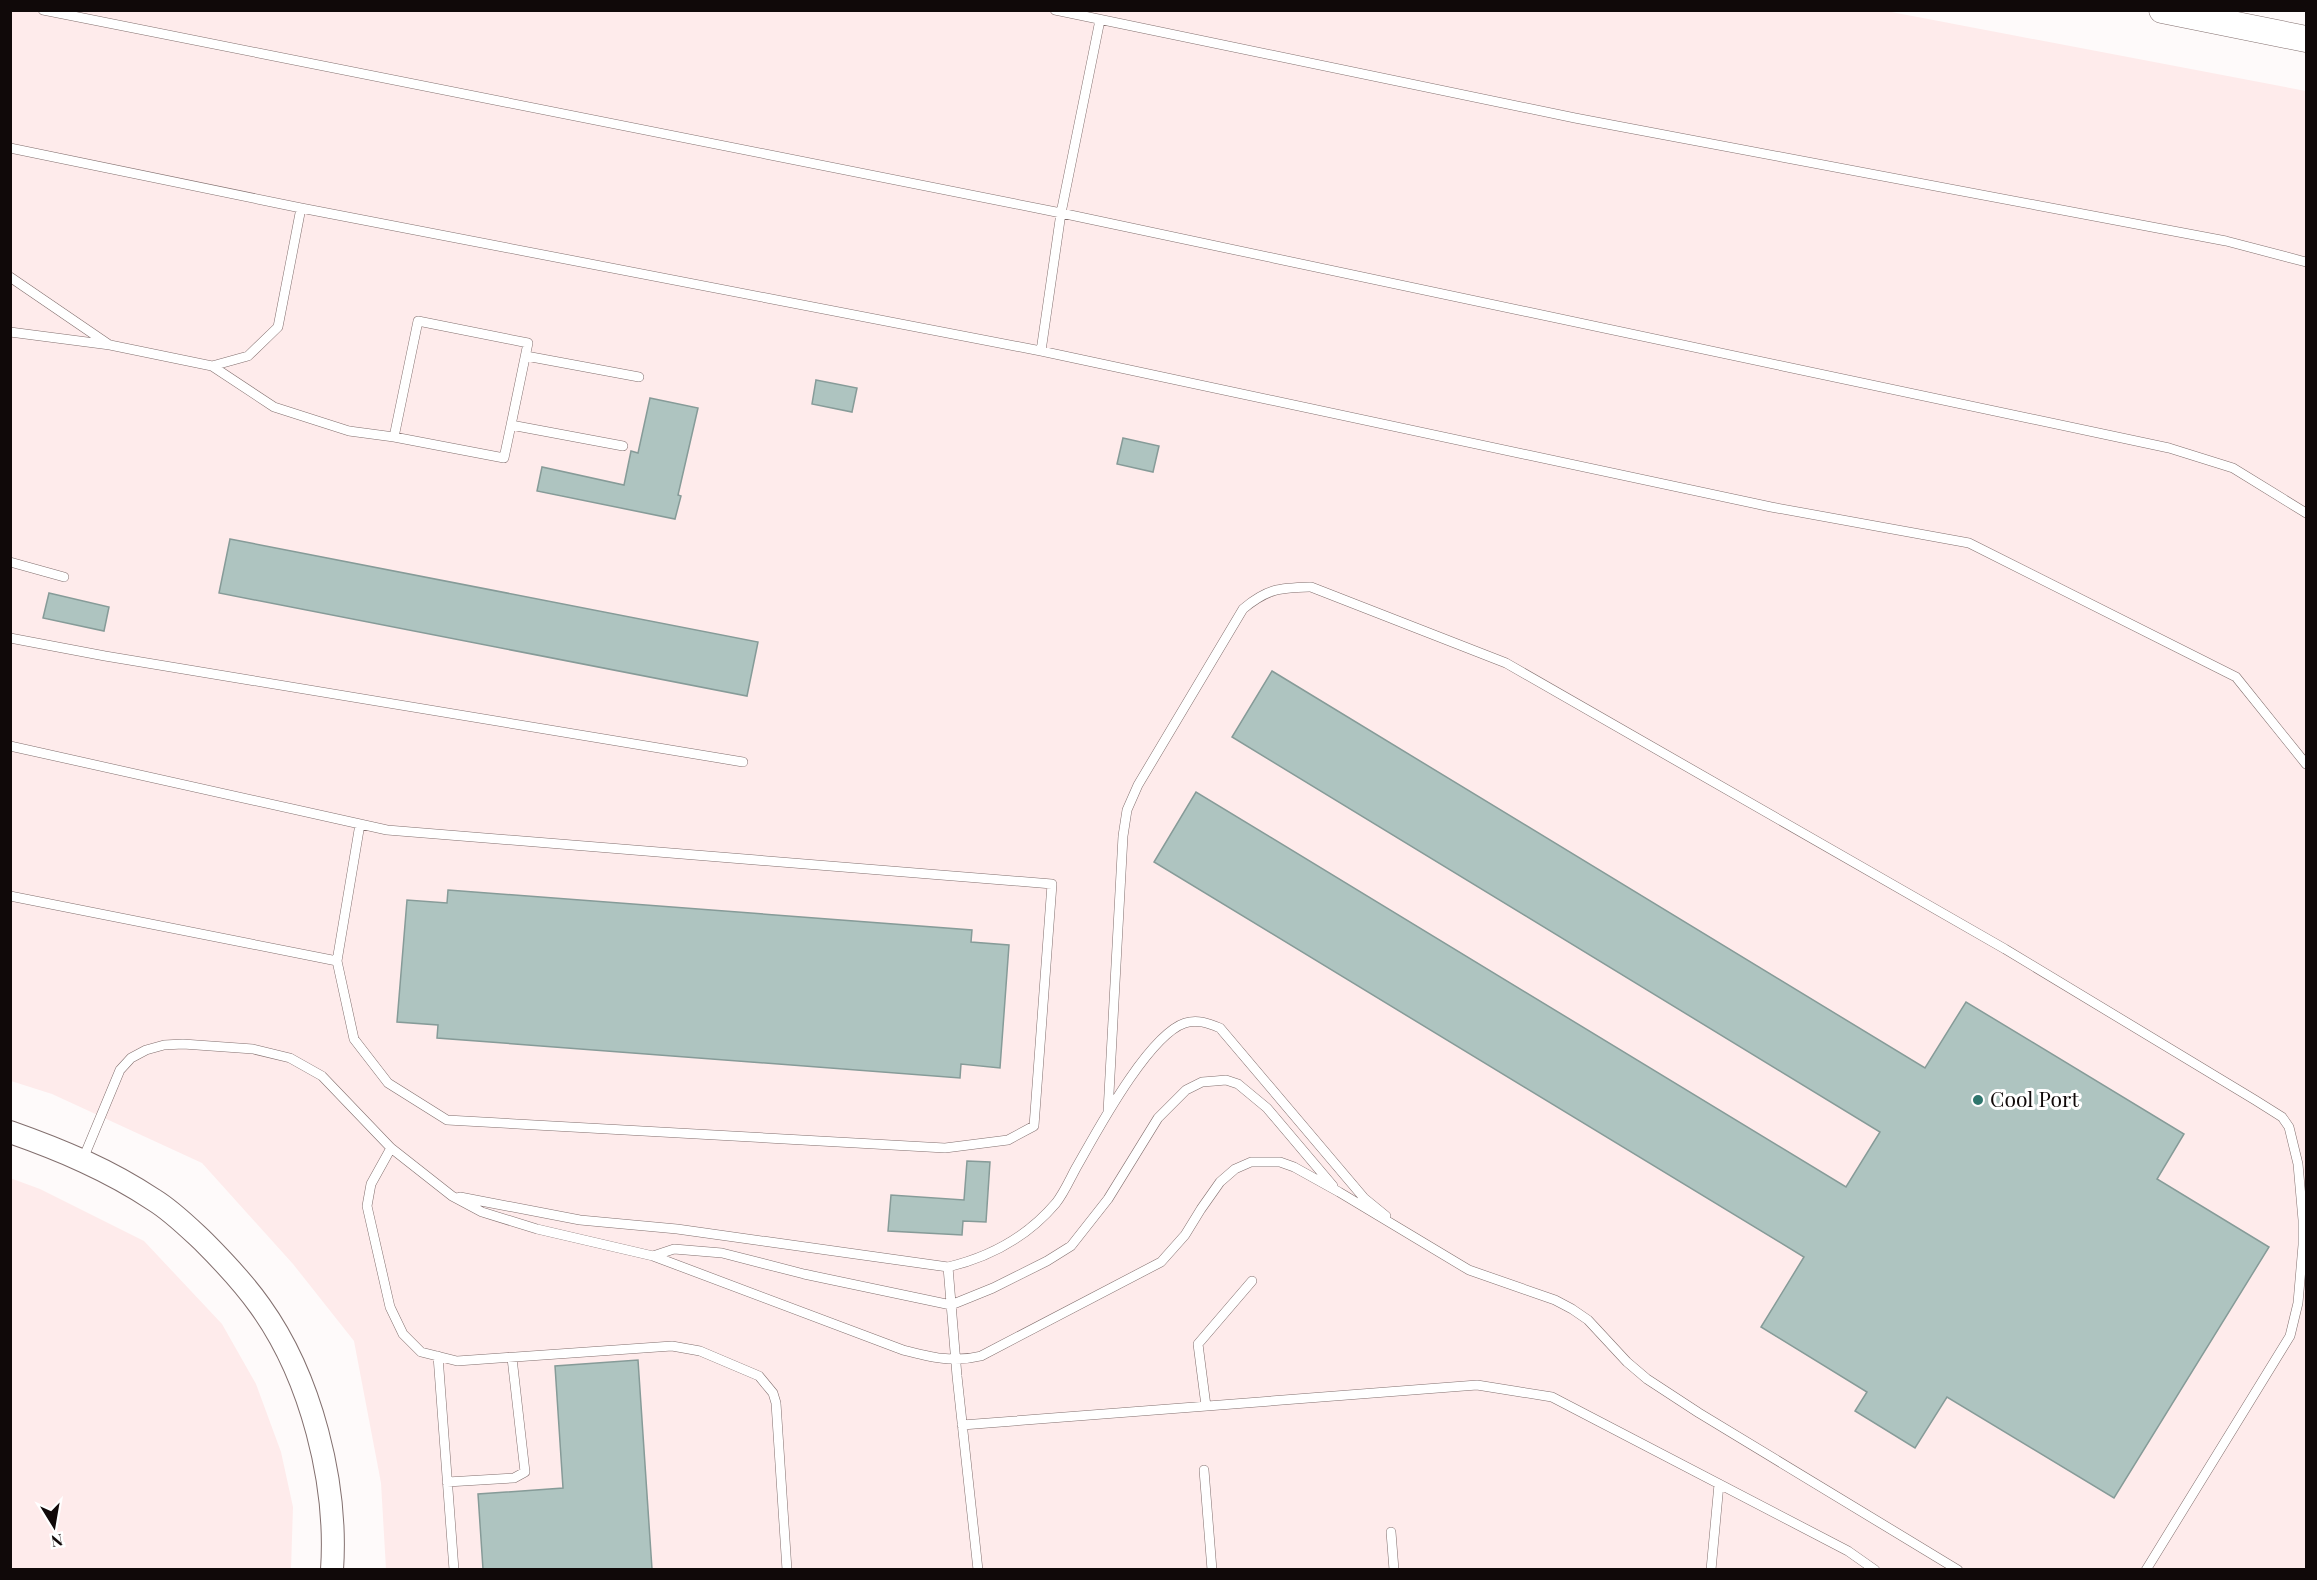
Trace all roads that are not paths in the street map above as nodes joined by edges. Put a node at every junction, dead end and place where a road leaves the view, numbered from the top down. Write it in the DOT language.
graph roads {
  1 [pos="43,10"];
  2 [pos="1055,10"];
  3 [pos="2162,10"];
  4 [pos="1100,20"];
  5 [pos="2307,39"];
  6 [pos="10,148"];
  7 [pos="301,208"];
  8 [pos="1061,213"];
  9 [pos="2307,262"];
  10 [pos="10,277"];
  11 [pos="10,332"];
  12 [pos="110,345"];
  13 [pos="1041,351"];
  14 [pos="526,356"];
  15 [pos="212,366"];
  16 [pos="639,377"];
  17 [pos="511,425"];
  18 [pos="394,437"];
  19 [pos="623,446"];
  20 [pos="2307,513"];
  21 [pos="10,562"];
  22 [pos="64,577"];
  23 [pos="10,638"];
  24 [pos="10,746"];
  25 [pos="743,762"];
  26 [pos="2307,764"];
  27 [pos="360,824"];
  28 [pos="10,896"];
  29 [pos="337,961"];
  30 [pos="1108,1112"];
  31 [pos="10,1132"];
  32 [pos="392,1148"];
  33 [pos="83,1159"];
  34 [pos="1339,1192"];
  35 [pos="452,1196"];
  36 [pos="1410,1237"];
  37 [pos="653,1257"];
  38 [pos="948,1267"];
  39 [pos="1252,1281"];
  40 [pos="951,1305"];
  41 [pos="438,1356"];
  42 [pos="512,1358"];
  43 [pos="956,1361"];
  44 [pos="1206,1406"];
  45 [pos="962,1425"];
  46 [pos="1203,1470"];
  47 [pos="447,1482"];
  48 [pos="1719,1484"];
  49 [pos="1392,1532"];
  50 [pos="332,1569"];
  51 [pos="454,1569"];
  52 [pos="787,1569"];
  53 [pos="978,1569"];
  54 [pos="1212,1569"];
  55 [pos="1394,1569"];
  56 [pos="1711,1569"];
  57 [pos="1875,1569"];
  58 [pos="1958,1569"];
  59 [pos="2146,1569"];
  1 -- 8 [label="lane"];
  2 -- 4 [label="lane"];
  3 -- 5 [label="main road"];
  4 -- 8 [label="lane"];
  4 -- 9 [label="lane"];
  6 -- 7 [label="lane"];
  7 -- 13 [label="lane"];
  7 -- 15 [label="lane"];
  8 -- 13 [label="lane"];
  8 -- 20 [label="lane"];
  10 -- 12 [label="lane"];
  11 -- 12 [label="lane"];
  12 -- 15 [label="lane"];
  13 -- 26 [label="lane"];
  14 -- 16 [label="lane"];
  14 -- 17 [label="lane"];
  14 -- 18 [label="lane"];
  15 -- 18 [label="lane"];
  17 -- 18 [label="lane"];
  17 -- 19 [label="lane"];
  21 -- 22 [label="lane"];
  23 -- 25 [label="lane"];
  24 -- 27 [label="lane"];
  27 -- 29 [label="lane"];
  27 -- 29 [label="lane"];
  28 -- 29 [label="lane"];
  30 -- 36 [label="lane"];
  30 -- 38 [label="lane"];
  30 -- 59 [label="lane"];
  31 -- 33 [label="street"];
  32 -- 33 [label="lane"];
  32 -- 35 [label="lane"];
  32 -- 41 [label="lane"];
  33 -- 50 [label="street"];
  34 -- 36 [label="lane"];
  34 -- 40 [label="lane"];
  34 -- 43 [label="lane"];
  35 -- 37 [label="lane"];
  35 -- 38 [label="lane"];
  36 -- 58 [label="lane"];
  37 -- 40 [label="lane"];
  37 -- 43 [label="lane"];
  38 -- 40 [label="lane"];
  39 -- 44 [label="lane"];
  40 -- 43 [label="lane"];
  41 -- 42 [label="lane"];
  41 -- 47 [label="lane"];
  42 -- 47 [label="lane"];
  42 -- 52 [label="lane"];
  43 -- 45 [label="lane"];
  44 -- 45 [label="lane"];
  44 -- 48 [label="lane"];
  45 -- 53 [label="lane"];
  46 -- 54 [label="lane"];
  47 -- 51 [label="lane"];
  48 -- 56 [label="lane"];
  48 -- 57 [label="lane"];
  49 -- 55 [label="lane"];
}
